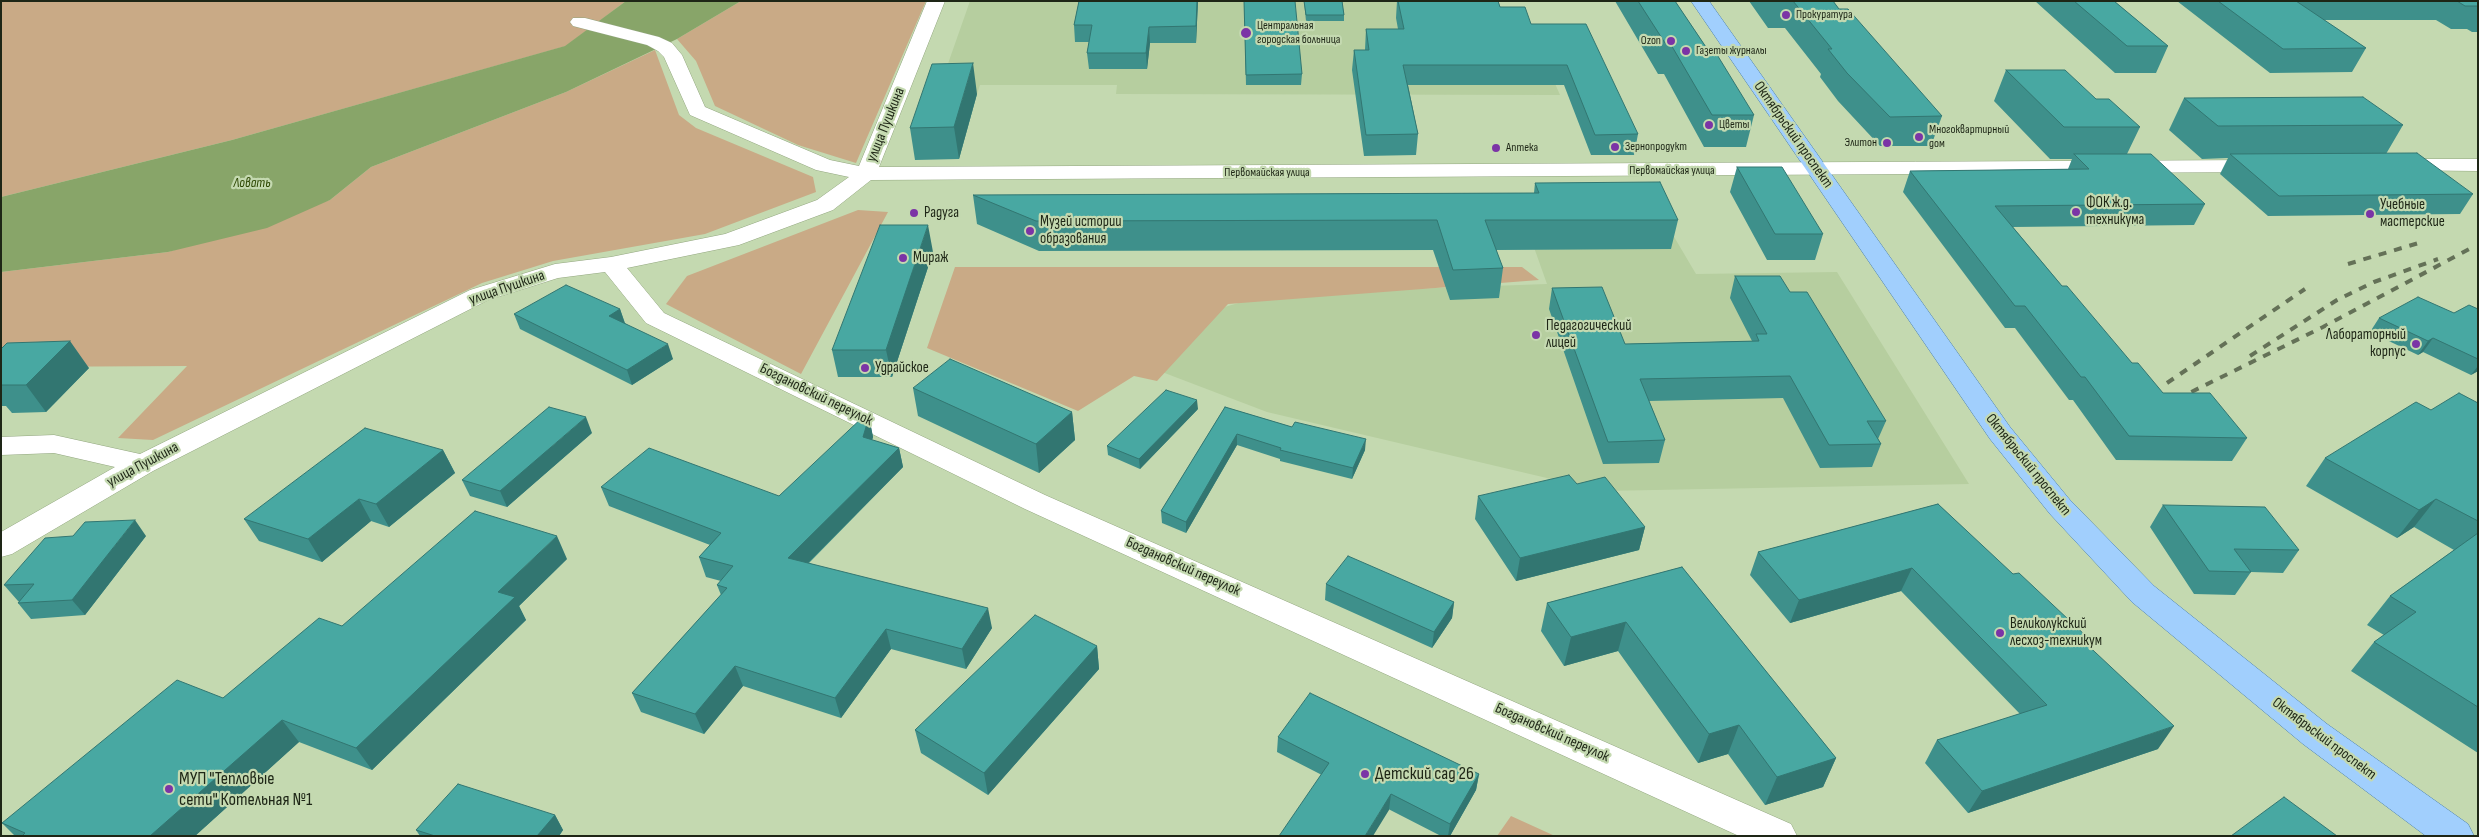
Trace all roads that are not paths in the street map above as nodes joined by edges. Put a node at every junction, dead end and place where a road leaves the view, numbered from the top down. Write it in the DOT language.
graph roads {
  1 [pos="936,1"];
  2 [pos="1700,1"];
  3 [pos="579,22"];
  4 [pos="2279,166"];
  5 [pos="2375,166"];
  6 [pos="2478,166"];
  7 [pos="1817,170"];
  8 [pos="866,174"];
  9 [pos="610,264"];
  10 [pos="1,446"];
  11 [pos="143,464"];
  12 [pos="1,546"];
  13 [pos="1778,836"];
  14 [pos="2455,836"];
  1 -- 8 [label="street, улица Пушкина"];
  2 -- 7 [label="main road, Октябрьский проспект"];
  3 -- 8 [label="street, Первомайская улица"];
  4 -- 7 [label="street, Первомайская улица"];
  5 -- 6 [label="street"];
  7 -- 8 [label="street, Первомайская улица"];
  7 -- 14 [label="main road, Октябрьский проспект"];
  8 -- 9 [label="street, улица Пушкина"];
  9 -- 11 [label="street, улица Пушкина"];
  9 -- 13 [label="street, Богдановский переулок"];
  10 -- 11 [label="street"];
  11 -- 12 [label="street, улица Пушкина"];
}
